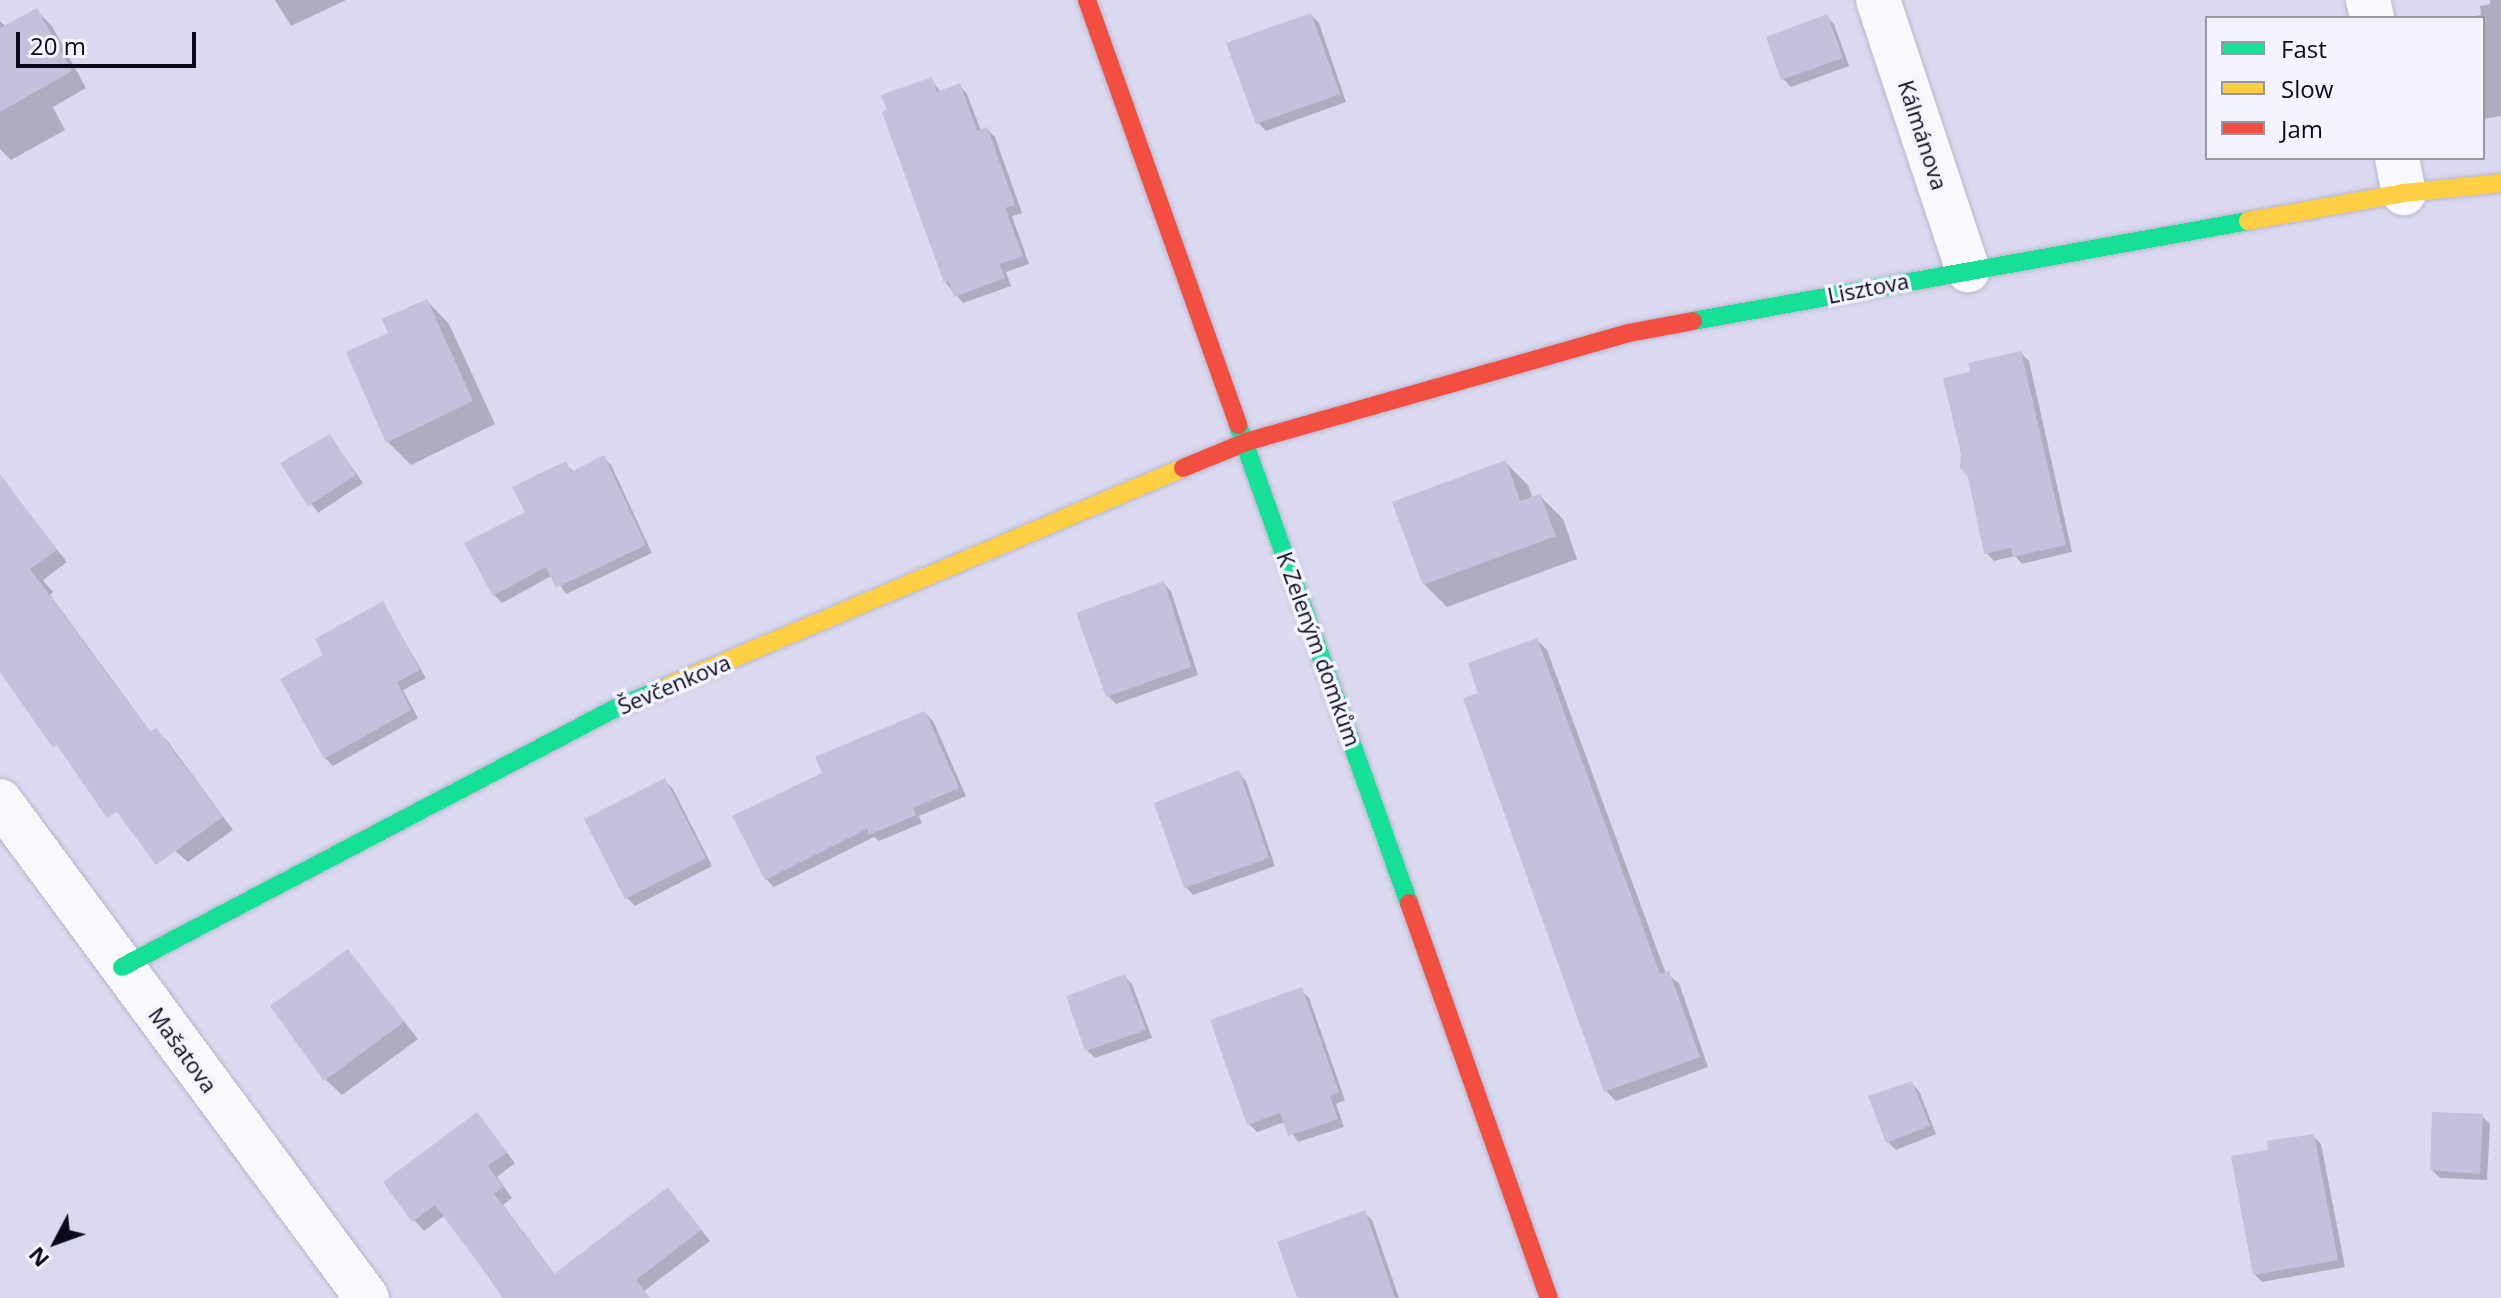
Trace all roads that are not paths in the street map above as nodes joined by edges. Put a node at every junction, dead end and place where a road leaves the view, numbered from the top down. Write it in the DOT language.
graph roads {
  1 [pos="1087,0"];
  2 [pos="1878,0"];
  3 [pos="2401,176"];
  4 [pos="2501,183"];
  5 [pos="1968,270"];
  6 [pos="1246,442"];
  7 [pos="0,801"];
  8 [pos="122,967"];
  9 [pos="367,1298"];
  10 [pos="1549,1298"];
  1 -- 6 [label="street, K Zeleným domkům"];
  2 -- 5 [label="street, Kálmánova"];
  3 -- 4 [label="street, Lisztova"];
  3 -- 5 [label="street, Lisztova"];
  5 -- 6 [label="street, Lisztova"];
  6 -- 8 [label="street, Ševčenkova"];
  6 -- 10 [label="street, K Zeleným domkům"];
  7 -- 8 [label="street, Mašatova"];
  8 -- 9 [label="street, Mašatova"];
}
